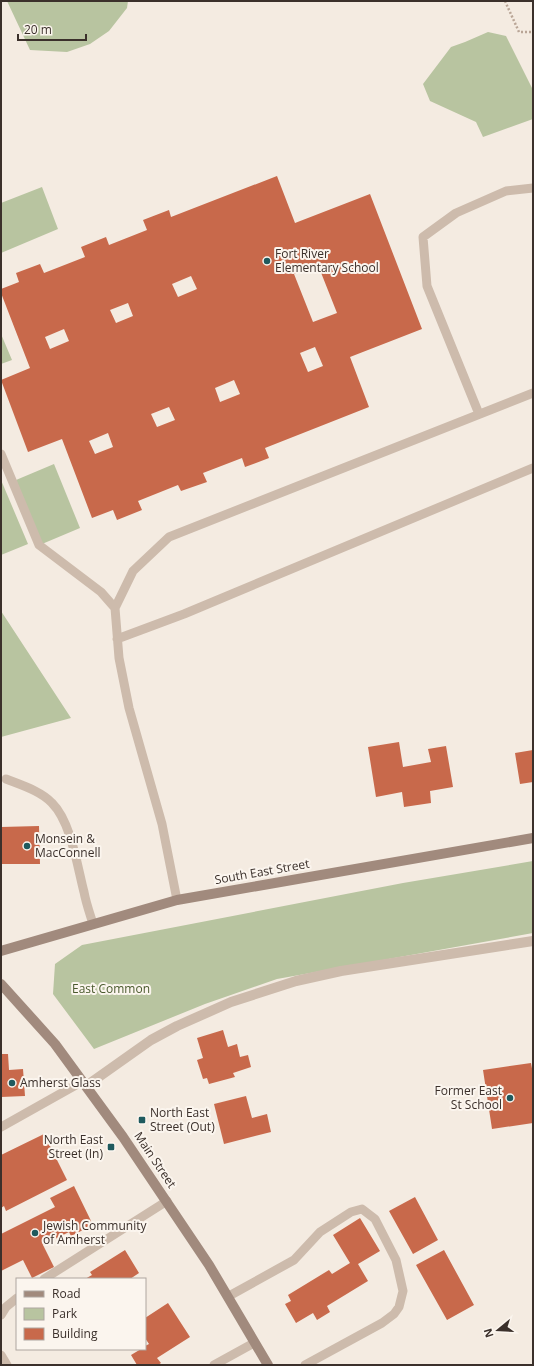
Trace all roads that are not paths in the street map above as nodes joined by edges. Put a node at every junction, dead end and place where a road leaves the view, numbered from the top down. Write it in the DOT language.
graph roads {
  1 [pos="533,188"];
  2 [pos="533,392"];
  3 [pos="479,414"];
  4 [pos="1,454"];
  5 [pos="533,468"];
  6 [pos="115,608"];
  7 [pos="117,639"];
  8 [pos="6,779"];
  9 [pos="533,838"];
  10 [pos="177,900"];
  11 [pos="94,924"];
  12 [pos="533,941"];
  13 [pos="1,951"];
  14 [pos="1,984"];
  15 [pos="84,1084"];
  16 [pos="1,1127"];
  17 [pos="167,1202"];
  18 [pos="46,1278"];
  19 [pos="229,1296"];
  20 [pos="16,1299"];
  21 [pos="1,1315"];
  22 [pos="254,1342"];
  23 [pos="1,1355"];
  24 [pos="7,1365"];
  25 [pos="214,1365"];
  26 [pos="268,1365"];
  27 [pos="305,1365"];
  1 -- 3 [label="lane"];
  2 -- 3 [label="lane"];
  3 -- 6 [label="lane"];
  4 -- 6 [label="lane"];
  5 -- 7 [label="lane"];
  6 -- 7 [label="lane"];
  7 -- 10 [label="lane"];
  8 -- 11 [label="lane"];
  9 -- 10 [label="main road, South East Street"];
  10 -- 11 [label="main road, South East Street"];
  11 -- 13 [label="main road, South East Street"];
  12 -- 15 [label="street"];
  14 -- 15 [label="main road, Main Street"];
  15 -- 16 [label="lane"];
  15 -- 17 [label="main road, Main Street"];
  17 -- 18 [label="lane"];
  17 -- 19 [label="main road, Main Street"];
  19 -- 22 [label="main road, Main Street"];
  19 -- 27 [label="lane"];
  20 -- 21 [label="lane"];
  22 -- 25 [label="lane"];
  22 -- 26 [label="main road, Main Street"];
  23 -- 24 [label="lane"];
}
